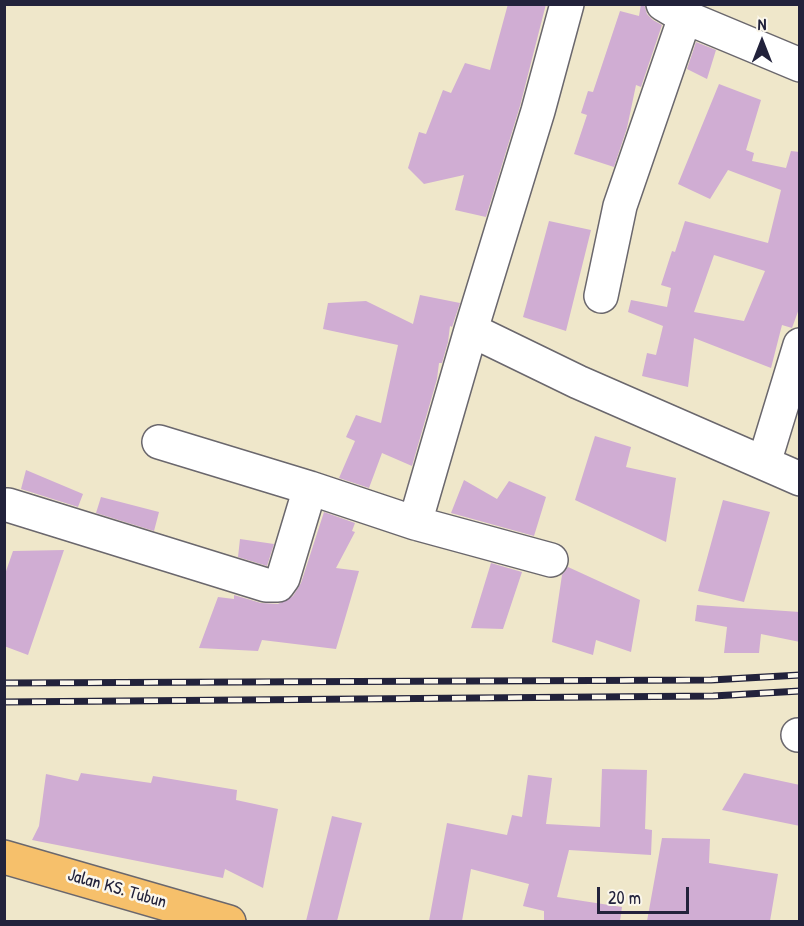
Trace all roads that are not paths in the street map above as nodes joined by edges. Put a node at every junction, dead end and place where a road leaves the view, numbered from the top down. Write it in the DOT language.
graph roads {
  1 [pos="567,4"];
  2 [pos="674,11"];
  3 [pos="800,65"];
  4 [pos="601,296"];
  5 [pos="471,330"];
  6 [pos="800,345"];
  7 [pos="159,442"];
  8 [pos="764,463"];
  9 [pos="800,479"];
  10 [pos="310,488"];
  11 [pos="8,505"];
  12 [pos="415,523"];
  13 [pos="551,560"];
  14 [pos="4,857"];
  15 [pos="229,921"];
  1 -- 5 [label="street"];
  2 -- 3 [label="street"];
  2 -- 4 [label="street"];
  5 -- 8 [label="street"];
  5 -- 12 [label="street"];
  6 -- 8 [label="street"];
  7 -- 10 [label="street"];
  8 -- 9 [label="street"];
  10 -- 11 [label="street"];
  10 -- 12 [label="street"];
  12 -- 13 [label="street"];
  14 -- 15 [label="main road, Jalan KS. Tubun"];
}
